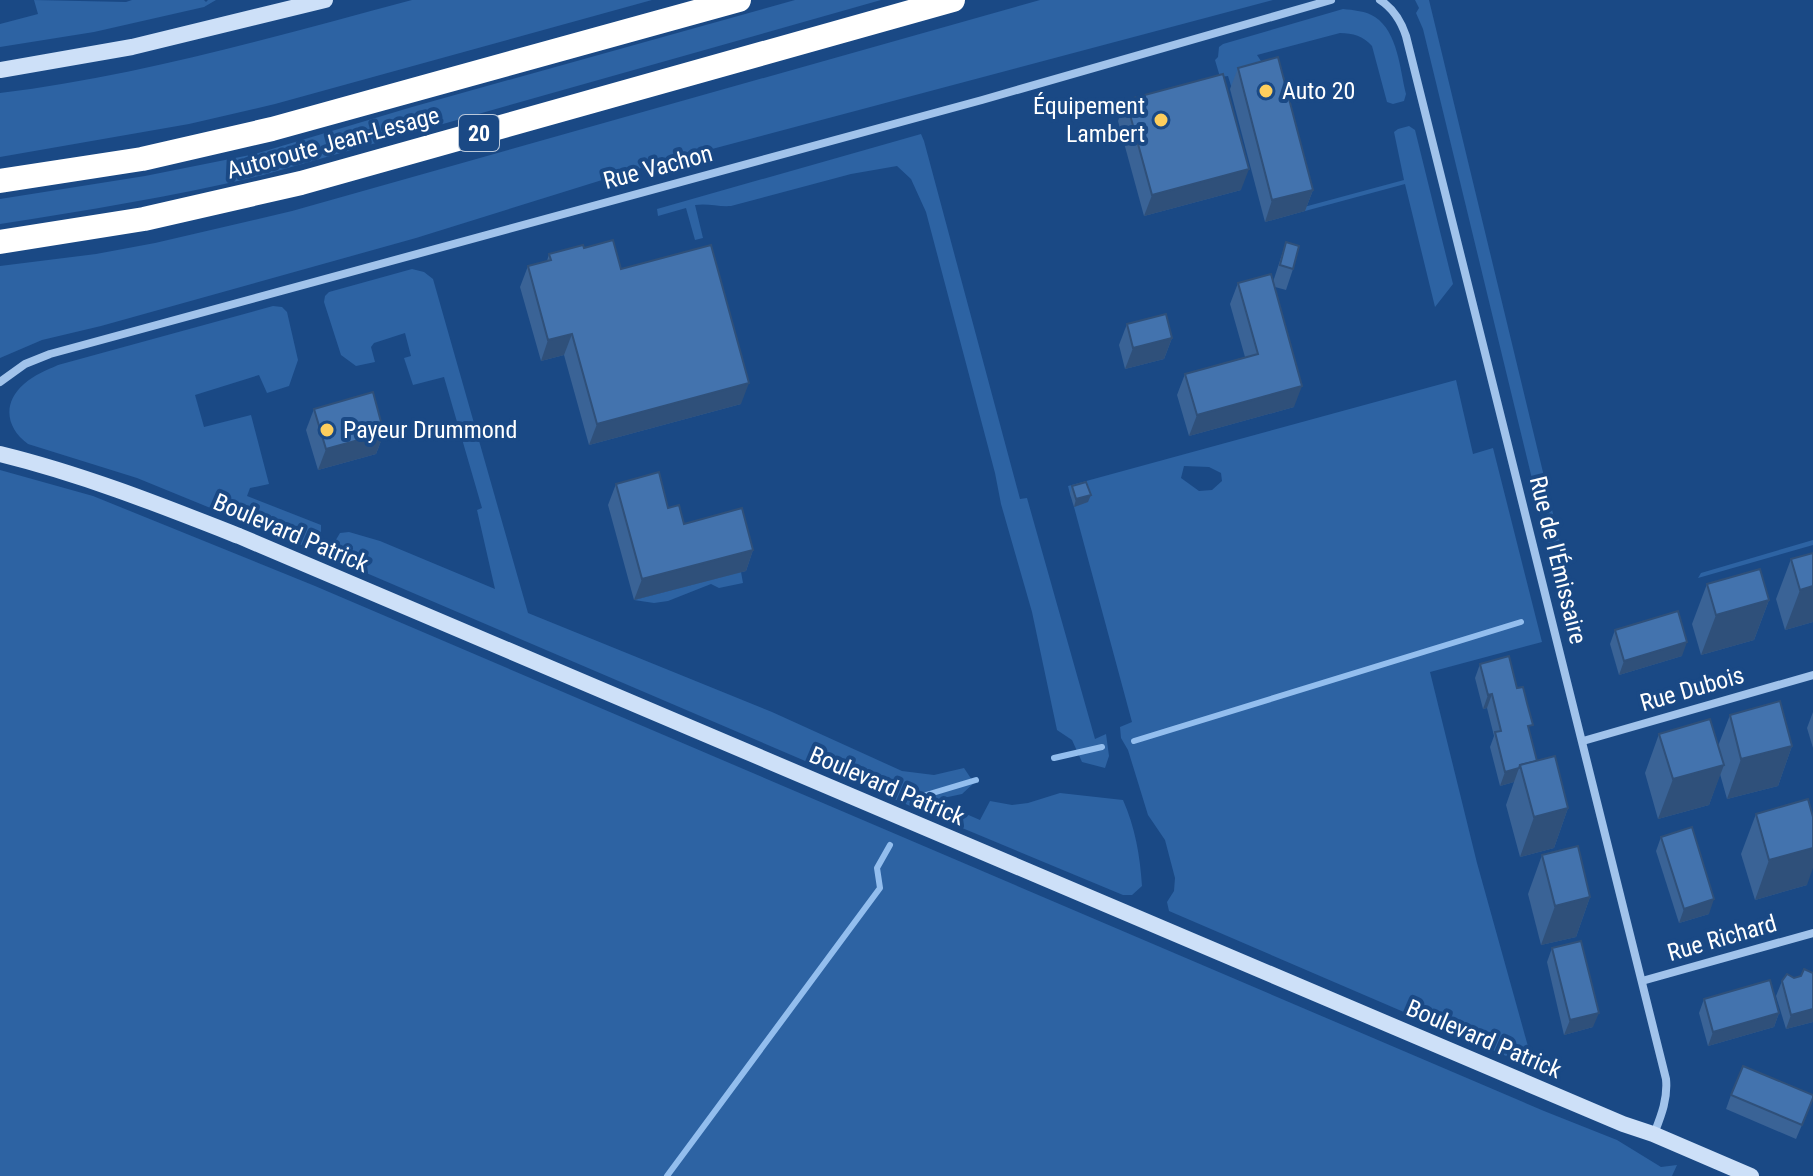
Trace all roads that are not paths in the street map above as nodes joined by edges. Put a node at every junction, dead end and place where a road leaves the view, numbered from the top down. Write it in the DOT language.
graph roads {
  1 [pos="325,0"];
  2 [pos="739,0"];
  3 [pos="953,0"];
  4 [pos="1331,0"];
  5 [pos="1382,1"];
  6 [pos="0,70"];
  7 [pos="0,181"];
  8 [pos="0,242"];
  9 [pos="0,382"];
  10 [pos="0,454"];
  11 [pos="1813,675"];
  12 [pos="1583,741"];
  13 [pos="1813,933"];
  14 [pos="1642,981"];
  15 [pos="1653,1134"];
  16 [pos="1751,1176"];
  1 -- 6 [label="street"];
  2 -- 7 [label="highway, Autoroute Jean-Lesage / 20"];
  3 -- 8 [label="highway, Autoroute Jean-Lesage / 20"];
  4 -- 9 [label="street, Rue Vachon"];
  5 -- 12 [label="street, Rue de l'Émissaire"];
  10 -- 15 [label="street, Boulevard Patrick"];
  11 -- 12 [label="street, Rue Dubois"];
  12 -- 14 [label="street, Rue de l'Émissaire"];
  13 -- 14 [label="street, Rue Richard"];
  14 -- 15 [label="street, Rue de l'Émissaire"];
  15 -- 16 [label="street, Boulevard Patrick"];
}
